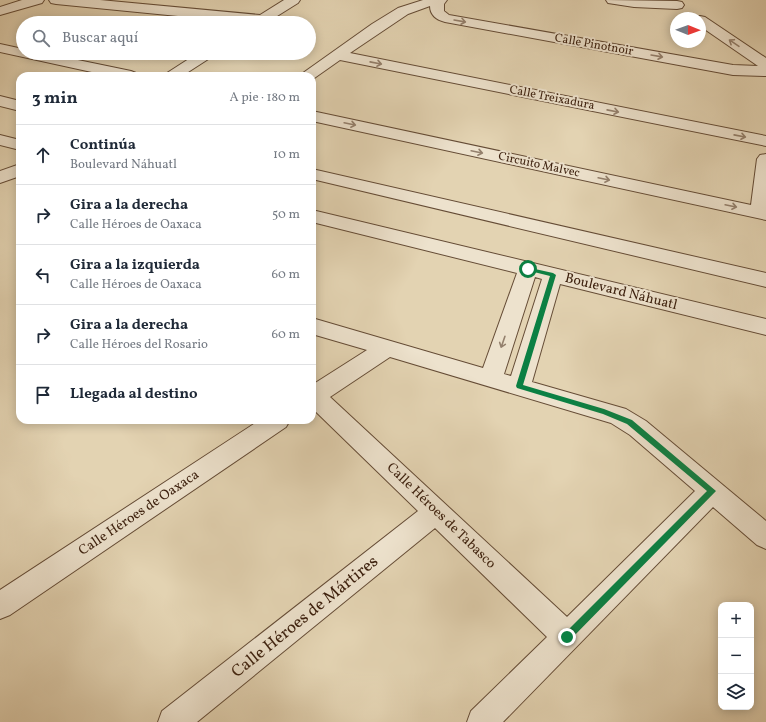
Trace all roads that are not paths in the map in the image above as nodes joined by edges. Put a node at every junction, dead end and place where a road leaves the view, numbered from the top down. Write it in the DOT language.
graph roads {
  1 [pos="37,0"];
  2 [pos="56,0"];
  3 [pos="293,0"];
  4 [pos="436,0"];
  5 [pos="440,0"];
  6 [pos="614,0"];
  7 [pos="673,2"];
  8 [pos="150,9"];
  9 [pos="0,11"];
  10 [pos="687,12"];
  11 [pos="139,16"];
  12 [pos="214,16"];
  13 [pos="267,16"];
  14 [pos="706,24"];
  15 [pos="0,48"];
  16 [pos="16,51"];
  17 [pos="337,55"];
  18 [pos="55,60"];
  19 [pos="197,60"];
  20 [pos="60,61"];
  21 [pos="766,65"];
  22 [pos="766,71"];
  23 [pos="112,72"];
  24 [pos="178,72"];
  25 [pos="314,72"];
  26 [pos="0,101"];
  27 [pos="16,105"];
  28 [pos="316,117"];
  29 [pos="0,140"];
  30 [pos="766,141"];
  31 [pos="16,144"];
  32 [pos="766,159"];
  33 [pos="16,171"];
  34 [pos="316,175"];
  35 [pos="0,178"];
  36 [pos="762,213"];
  37 [pos="316,217"];
  38 [pos="528,269"];
  39 [pos="553,275"];
  40 [pos="766,280"];
  41 [pos="316,327"];
  42 [pos="766,327"];
  43 [pos="387,348"];
  44 [pos="490,378"];
  45 [pos="519,386"];
  46 [pos="316,395"];
  47 [pos="316,400"];
  48 [pos="272,424"];
  49 [pos="712,491"];
  50 [pos="436,512"];
  51 [pos="766,537"];
  52 [pos="0,606"];
  53 [pos="567,637"];
  54 [pos="173,722"];
  55 [pos="482,722"];
  1 -- 9 [label="street"];
  2 -- 8 [label="street"];
  3 -- 13 [label="street"];
  4 -- 17 [label="street"];
  5 -- 22 [label="street, Calle Pinotnoir, one-way"];
  6 -- 7 [label="street"];
  7 -- 10 [label="street"];
  8 -- 11 [label="street"];
  8 -- 12 [label="street"];
  21 -- 14 [label="street, one-way"];
  15 -- 16 [label="street"];
  17 -- 25 [label="street"];
  17 -- 30 [label="street, Calle Treixadura, one-way"];
  18 -- 20 [label="street"];
  19 -- 24 [label="street"];
  20 -- 23 [label="street"];
  26 -- 27 [label="street"];
  28 -- 36 [label="street, Circuito Malvec, one-way"];
  29 -- 31 [label="street"];
  32 -- 36 [label="street"];
  33 -- 35 [label="street"];
  34 -- 40 [label="street"];
  37 -- 38 [label="street, Boulevard Náhuatl"];
  38 -- 39 [label="street, Boulevard Náhuatl"];
  38 -- 44 [label="street, one-way"];
  39 -- 42 [label="street, Boulevard Náhuatl"];
  39 -- 45 [label="street"];
  41 -- 43 [label="street"];
  43 -- 44 [label="street"];
  43 -- 46 [label="street"];
  44 -- 45 [label="street"];
  45 -- 49 [label="street"];
  47 -- 50 [label="street, Calle Héroes de Tabasco"];
  48 -- 52 [label="street, Calle Héroes de Oaxaca"];
  49 -- 51 [label="street"];
  49 -- 53 [label="street"];
  50 -- 53 [label="street, Calle Héroes de Tabasco"];
  50 -- 54 [label="street, Calle Héroes de Mártires"];
  53 -- 55 [label="street"];
}
